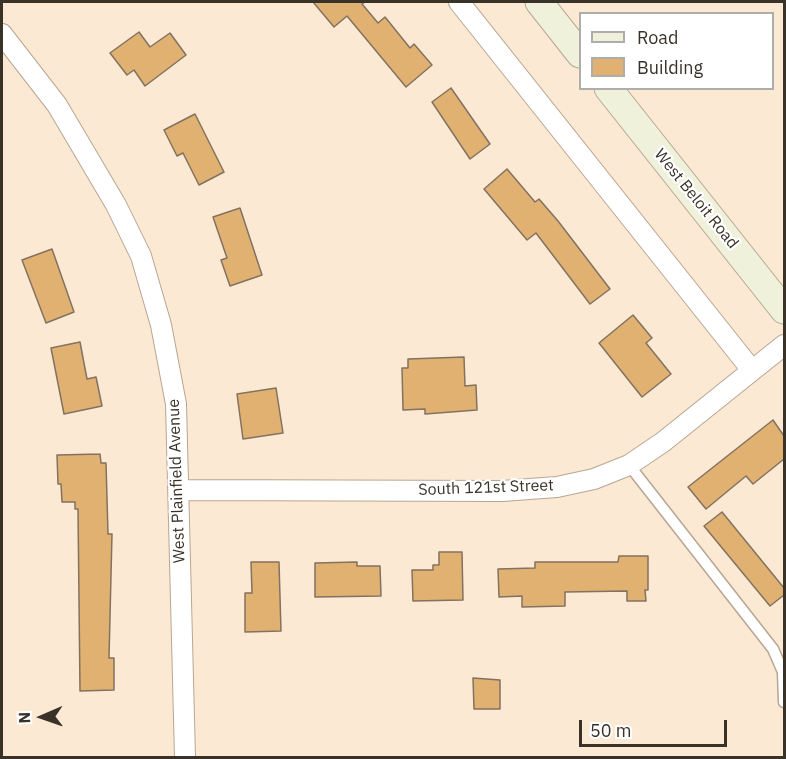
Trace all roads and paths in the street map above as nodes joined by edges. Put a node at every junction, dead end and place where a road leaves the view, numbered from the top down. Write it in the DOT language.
graph roads {
  1 [pos="459,2"];
  2 [pos="539,2"];
  3 [pos="2,34"];
  4 [pos="579,53"];
  5 [pos="610,90"];
  6 [pos="784,310"];
  7 [pos="784,345"];
  8 [pos="751,369"];
  9 [pos="629,465"];
  10 [pos="180,490"];
  11 [pos="784,702"];
  12 [pos="184,758"];
  1 -- 8 [label="street"];
  2 -- 4 [label="main road"];
  3 -- 10 [label="street, West Plainfield Avenue"];
  5 -- 6 [label="main road, West Beloit Road"];
  7 -- 8 [label="street, South 121st Street"];
  8 -- 9 [label="street, South 121st Street"];
  9 -- 10 [label="street, South 121st Street"];
  9 -- 11 [label="lane"];
  10 -- 12 [label="street, West Plainfield Avenue"];
}
